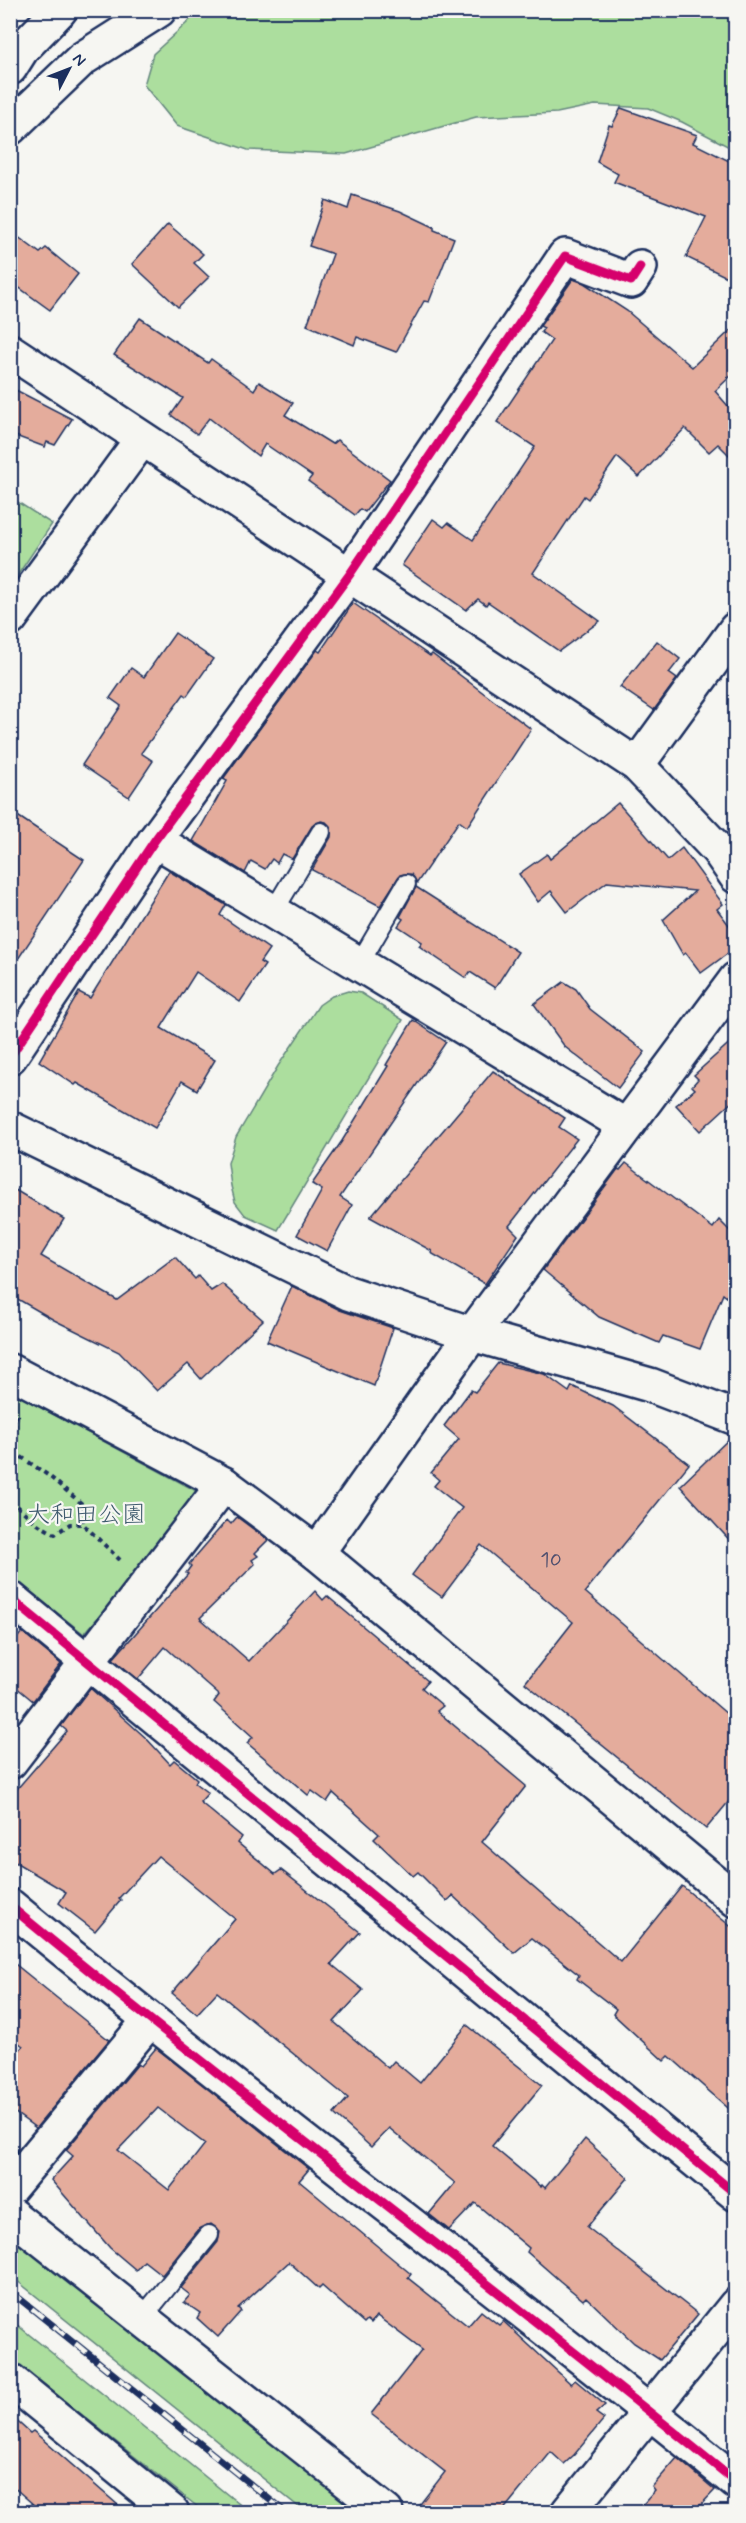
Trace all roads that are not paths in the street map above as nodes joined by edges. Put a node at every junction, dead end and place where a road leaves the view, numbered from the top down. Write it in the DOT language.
graph roads {
  1 [pos="60,10"];
  2 [pos="159,10"];
  3 [pos="10,68"];
  4 [pos="10,128"];
  5 [pos="640,267"];
  6 [pos="10,351"];
  7 [pos="142,440"];
  8 [pos="350,574"];
  9 [pos="10,619"];
  10 [pos="735,629"];
  11 [pos="637,765"];
  12 [pos="321,832"];
  13 [pos="155,840"];
  14 [pos="735,876"];
  15 [pos="406,884"];
  16 [pos="273,912"];
  17 [pos="359,964"];
  18 [pos="735,979"];
  19 [pos="10,1057"];
  20 [pos="626,1126"];
  21 [pos="10,1128"];
  22 [pos="472,1334"];
  23 [pos="23,1378"];
  24 [pos="735,1418"];
  25 [pos="224,1484"];
  26 [pos="317,1553"];
  27 [pos="10,1598"];
  28 [pos="88,1661"];
  29 [pos="10,1762"];
  30 [pos="735,1900"];
  31 [pos="10,1906"];
  32 [pos="149,2021"];
  33 [pos="10,2188"];
  34 [pos="735,2194"];
  35 [pos="10,2214"];
  36 [pos="209,2235"];
  37 [pos="735,2305"];
  38 [pos="142,2318"];
  39 [pos="10,2380"];
  40 [pos="650,2412"];
  41 [pos="735,2482"];
  42 [pos="172,2512"];
  43 [pos="386,2512"];
  44 [pos="568,2512"];
  1 -- 3 [label="street"];
  2 -- 4 [label="street"];
  5 -- 8 [label="street"];
  6 -- 7 [label="street"];
  7 -- 8 [label="street"];
  7 -- 9 [label="street"];
  8 -- 11 [label="street"];
  8 -- 13 [label="street"];
  10 -- 11 [label="street"];
  11 -- 14 [label="street"];
  12 -- 16 [label="lane"];
  13 -- 16 [label="street"];
  13 -- 19 [label="street"];
  15 -- 17 [label="lane"];
  16 -- 17 [label="street"];
  17 -- 20 [label="street"];
  18 -- 20 [label="street"];
  20 -- 22 [label="street"];
  21 -- 22 [label="street"];
  22 -- 24 [label="street"];
  22 -- 26 [label="street"];
  23 -- 25 [label="street"];
  25 -- 26 [label="street"];
  25 -- 28 [label="street"];
  26 -- 30 [label="street"];
  27 -- 28 [label="street"];
  28 -- 29 [label="street"];
  28 -- 34 [label="street"];
  31 -- 32 [label="street"];
  32 -- 33 [label="street"];
  32 -- 40 [label="street"];
  35 -- 38 [label="street"];
  36 -- 38 [label="lane"];
  37 -- 40 [label="street"];
  38 -- 43 [label="street"];
  39 -- 42 [label="street"];
  40 -- 41 [label="street"];
  40 -- 44 [label="street"];
}
